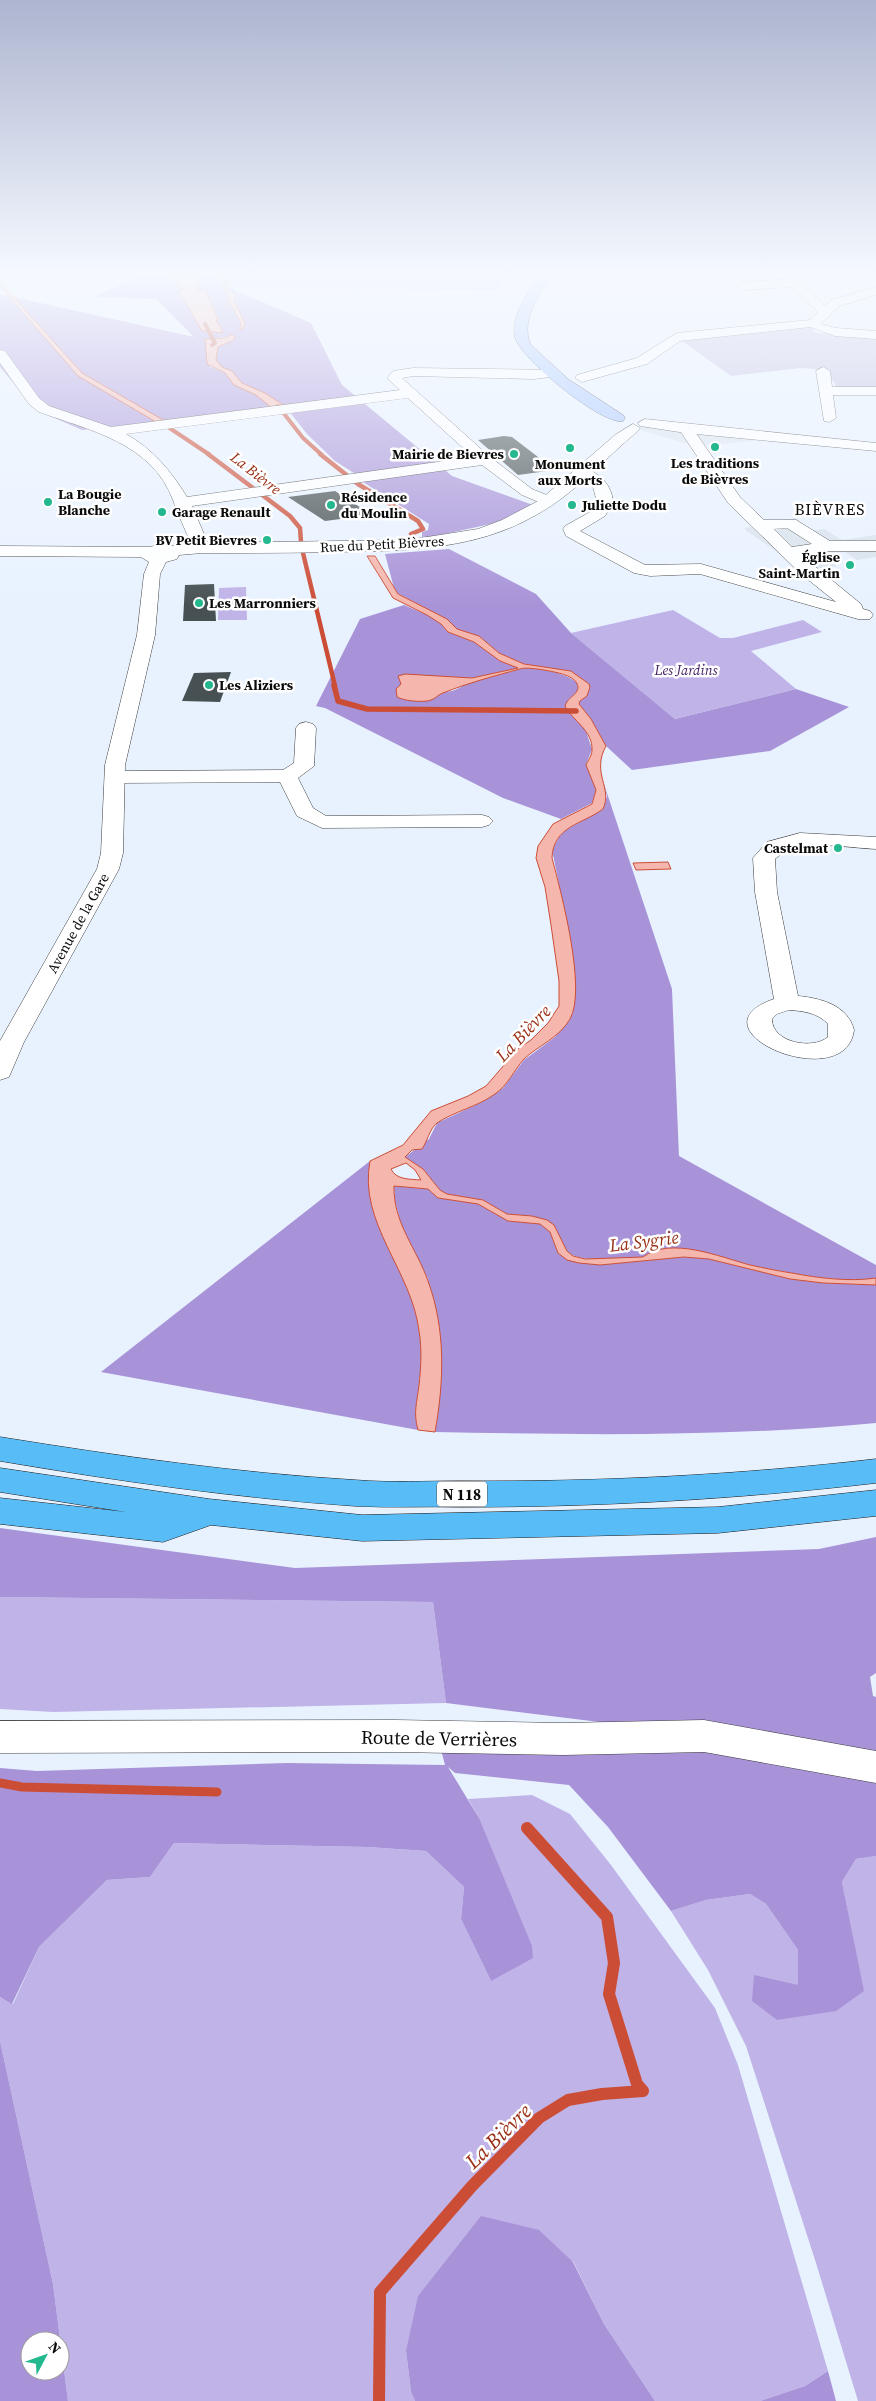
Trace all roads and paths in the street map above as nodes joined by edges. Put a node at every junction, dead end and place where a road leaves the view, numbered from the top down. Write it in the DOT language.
graph roads {
  1 [pos="20,383"];
  2 [pos="400,383"];
  3 [pos="565,383"];
  4 [pos="824,383"];
  5 [pos="826,391"];
  6 [pos="876,391"];
  7 [pos="411,392"];
  8 [pos="828,418"];
  9 [pos="618,427"];
  10 [pos="686,429"];
  11 [pos="107,432"];
  12 [pos="876,447"];
  13 [pos="485,460"];
  14 [pos="583,473"];
  15 [pos="548,501"];
  16 [pos="181,503"];
  17 [pos="761,525"];
  18 [pos="827,546"];
  19 [pos="876,546"];
  20 [pos="202,548"];
  21 [pos="0,551"];
  22 [pos="790,552"];
  23 [pos="160,554"];
  24 [pos="870,619"];
  25 [pos="306,728"];
  26 [pos="287,776"];
  27 [pos="115,777"];
  28 [pos="482,821"];
  29 [pos="876,843"];
  30 [pos="787,1003"];
  31 [pos="0,1072"];
  32 [pos="876,1471"];
  33 [pos="1,1486"];
  34 [pos="876,1503"];
  35 [pos="0,1737"];
  36 [pos="876,1767"];
  1 -- 11 [label="street"];
  2 -- 7 [label="street"];
  3 -- 9 [label="main road"];
  4 -- 5 [label="street"];
  5 -- 6 [label="street"];
  5 -- 8 [label="street"];
  7 -- 11 [label="street"];
  7 -- 13 [label="street"];
  9 -- 10 [label="street, Rue du Petit Bièvres"];
  9 -- 14 [label="street, Rue du Petit Bièvres"];
  10 -- 12 [label="street"];
  10 -- 17 [label="street"];
  11 -- 16 [label="street"];
  13 -- 15 [label="street"];
  13 -- 16 [label="street"];
  14 -- 15 [label="street, Rue du Petit Bièvres"];
  14 -- 24 [label="street"];
  15 -- 20 [label="street, Rue du Petit Bièvres"];
  16 -- 20 [label="street"];
  17 -- 18 [label="street"];
  17 -- 22 [label="street"];
  18 -- 19 [label="street"];
  18 -- 22 [label="street"];
  20 -- 23 [label="street, Rue du Petit Bièvres"];
  21 -- 23 [label="street, Rue du Petit Bièvres"];
  22 -- 24 [label="street"];
  23 -- 27 [label="street, Avenue de la Gare"];
  25 -- 26 [label="street"];
  26 -- 27 [label="street"];
  26 -- 28 [label="street"];
  27 -- 31 [label="street, Avenue de la Gare"];
  29 -- 30 [label="street"];
  32 -- 33 [label="highway, N 118"];
  33 -- 34 [label="highway, N 118"];
  35 -- 36 [label="street, Route de Verrières"];
}
